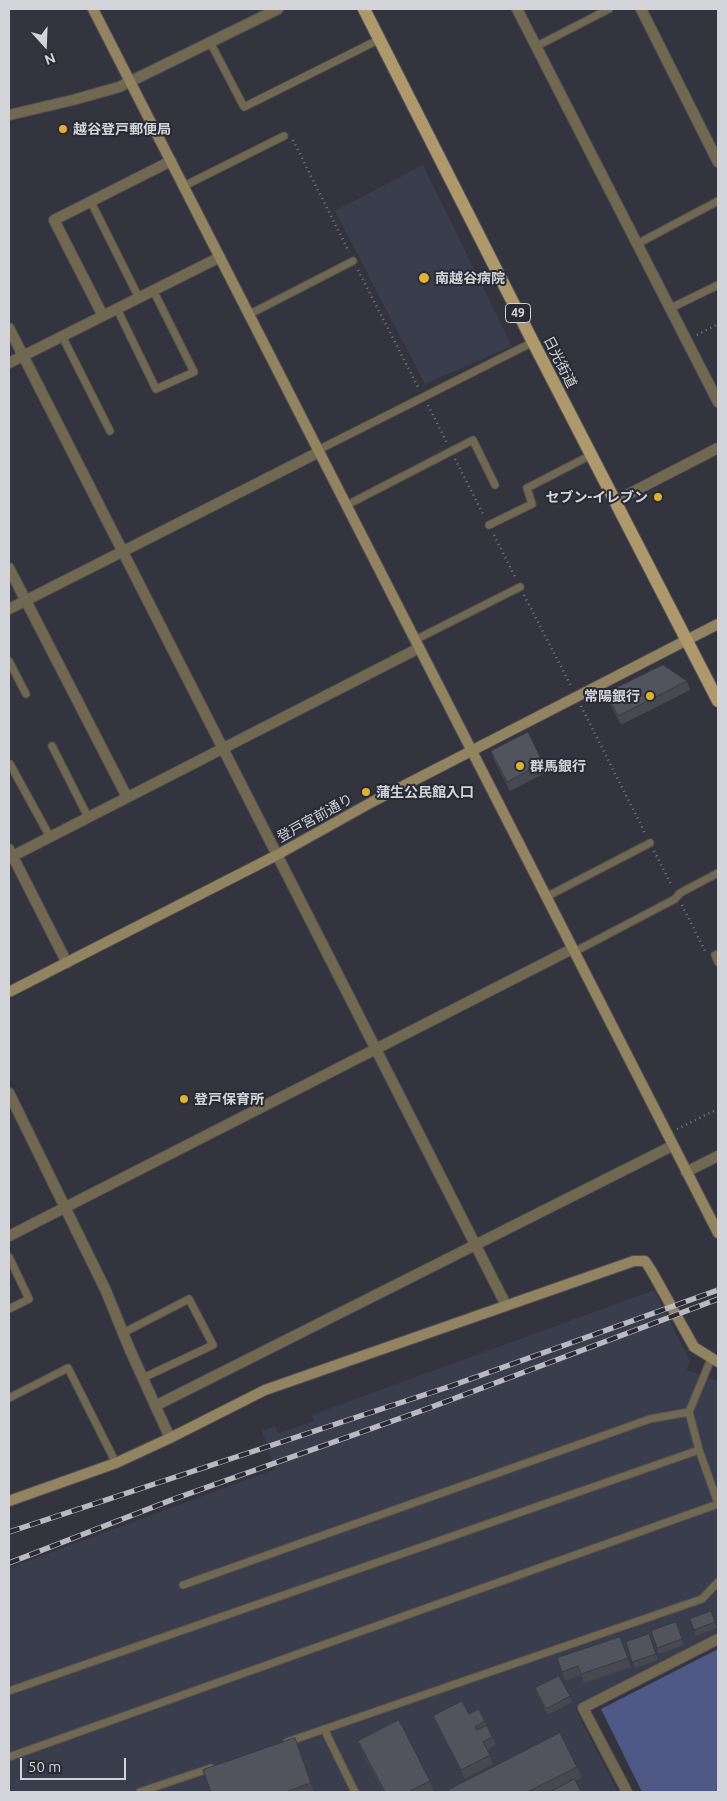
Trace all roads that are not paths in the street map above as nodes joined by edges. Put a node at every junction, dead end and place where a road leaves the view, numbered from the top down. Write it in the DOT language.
graph roads {
  1 [pos="93,9"];
  2 [pos="278,9"];
  3 [pos="364,9"];
  4 [pos="517,9"];
  5 [pos="609,9"];
  6 [pos="641,9"];
  7 [pos="380,39"];
  8 [pos="210,42"];
  9 [pos="536,46"];
  10 [pos="130,82"];
  11 [pos="10,114"];
  12 [pos="287,135"];
  13 [pos="171,161"];
  14 [pos="718,162"];
  15 [pos="184,186"];
  16 [pos="91,202"];
  17 [pos="718,202"];
  18 [pos="637,244"];
  19 [pos="220,257"];
  20 [pos="354,261"];
  21 [pos="718,284"];
  22 [pos="153,290"];
  23 [pos="139,298"];
  24 [pos="671,308"];
  25 [pos="117,309"];
  26 [pos="250,314"];
  27 [pos="102,316"];
  28 [pos="9,328"];
  29 [pos="62,336"];
  30 [pos="533,342"];
  31 [pos="23,356"];
  32 [pos="9,363"];
  33 [pos="718,402"];
  34 [pos="110,431"];
  35 [pos="718,448"];
  36 [pos="319,451"];
  37 [pos="591,455"];
  38 [pos="495,485"];
  39 [pos="615,500"];
  40 [pos="346,505"];
  41 [pos="489,525"];
  42 [pos="122,552"];
  43 [pos="9,568"];
  44 [pos="520,587"];
  45 [pos="26,601"];
  46 [pos="9,609"];
  47 [pos="718,624"];
  48 [pos="687,640"];
  49 [pos="417,644"];
  50 [pos="9,660"];
  51 [pos="26,694"];
  52 [pos="718,701"];
  53 [pos="52,746"];
  54 [pos="223,748"];
  55 [pos="472,751"];
  56 [pos="10,764"];
  57 [pos="127,798"];
  58 [pos="88,817"];
  59 [pos="50,837"];
  60 [pos="650,843"];
  61 [pos="10,854"];
  62 [pos="277,855"];
  63 [pos="718,873"];
  64 [pos="546,897"];
  65 [pos="573,950"];
  66 [pos="718,954"];
  67 [pos="718,962"];
  68 [pos="66,963"];
  69 [pos="9,992"];
  70 [pos="376,1048"];
  71 [pos="9,1094"];
  72 [pos="672,1146"];
  73 [pos="718,1156"];
  74 [pos="686,1172"];
  75 [pos="66,1206"];
  76 [pos="718,1233"];
  77 [pos="9,1236"];
  78 [pos="476,1245"];
  79 [pos="9,1257"];
  80 [pos="506,1305"];
  81 [pos="9,1309"];
  82 [pos="123,1333"];
  83 [pos="715,1360"];
  84 [pos="143,1378"];
  85 [pos="9,1398"];
  86 [pos="155,1406"];
  87 [pos="689,1412"];
  88 [pos="170,1438"];
  89 [pos="699,1450"];
  90 [pos="116,1463"];
  91 [pos="9,1500"];
  92 [pos="718,1504"];
  93 [pos="718,1582"];
  94 [pos="183,1585"];
  95 [pos="718,1639"];
  96 [pos="9,1691"];
  97 [pos="324,1729"];
  98 [pos="278,1745"];
  99 [pos="9,1757"];
  100 [pos="223,1764"];
  101 [pos="140,1792"];
  102 [pos="355,1792"];
  103 [pos="626,1792"];
  1 -- 10 [label="street"];
  2 -- 8 [label="street"];
  3 -- 7 [label="main road, 日光街道 / 49"];
  4 -- 9 [label="street"];
  5 -- 9 [label="lane"];
  6 -- 14 [label="street"];
  7 -- 8 [label="lane"];
  7 -- 30 [label="main road, 日光街道 / 49"];
  8 -- 10 [label="street"];
  9 -- 18 [label="street"];
  10 -- 11 [label="street"];
  10 -- 13 [label="street"];
  12 -- 15 [label="lane"];
  13 -- 15 [label="street"];
  13 -- 16 [label="street"];
  15 -- 19 [label="street"];
  16 -- 23 [label="lane"];
  16 -- 27 [label="street"];
  17 -- 18 [label="lane"];
  18 -- 24 [label="street"];
  19 -- 22 [label="street"];
  19 -- 26 [label="street"];
  20 -- 26 [label="lane"];
  21 -- 24 [label="lane"];
  22 -- 23 [label="street"];
  22 -- 25 [label="lane"];
  23 -- 25 [label="street"];
  24 -- 33 [label="street"];
  25 -- 27 [label="street"];
  26 -- 36 [label="street"];
  27 -- 29 [label="street"];
  28 -- 31 [label="street"];
  29 -- 31 [label="street"];
  29 -- 34 [label="lane"];
  30 -- 36 [label="lane"];
  30 -- 37 [label="main road, 日光街道 / 49"];
  31 -- 32 [label="street"];
  31 -- 42 [label="street"];
  35 -- 39 [label="street"];
  36 -- 40 [label="street"];
  36 -- 42 [label="street"];
  37 -- 39 [label="main road, 日光街道 / 49"];
  37 -- 41 [label="lane"];
  38 -- 40 [label="lane"];
  39 -- 48 [label="main road, 日光街道 / 49"];
  40 -- 49 [label="street"];
  42 -- 45 [label="street"];
  42 -- 54 [label="street"];
  43 -- 45 [label="street"];
  44 -- 49 [label="lane"];
  45 -- 46 [label="street"];
  45 -- 57 [label="street"];
  47 -- 48 [label="street, 登戸宮前通り"];
  48 -- 52 [label="main road, 日光街道 / 49"];
  48 -- 55 [label="street, 登戸宮前通り"];
  49 -- 54 [label="street"];
  49 -- 55 [label="street"];
  50 -- 51 [label="lane"];
  53 -- 58 [label="lane"];
  54 -- 57 [label="street"];
  54 -- 62 [label="street"];
  55 -- 62 [label="street, 登戸宮前通り"];
  55 -- 64 [label="street"];
  56 -- 59 [label="lane"];
  57 -- 58 [label="street"];
  58 -- 59 [label="street"];
  59 -- 61 [label="street"];
  60 -- 64 [label="lane"];
  61 -- 68 [label="street"];
  62 -- 68 [label="street, 登戸宮前通り"];
  62 -- 70 [label="street"];
  63 -- 65 [label="lane"];
  64 -- 65 [label="street"];
  65 -- 70 [label="street"];
  65 -- 72 [label="street"];
  66 -- 67 [label="lane"];
  68 -- 69 [label="street, 登戸宮前通り"];
  70 -- 75 [label="street"];
  70 -- 78 [label="street"];
  71 -- 75 [label="street"];
  72 -- 74 [label="street"];
  72 -- 78 [label="street"];
  73 -- 74 [label="street"];
  74 -- 76 [label="street"];
  75 -- 77 [label="street"];
  75 -- 82 [label="street"];
  78 -- 80 [label="street"];
  78 -- 86 [label="street"];
  79 -- 81 [label="lane"];
  80 -- 83 [label="street"];
  80 -- 88 [label="street"];
  82 -- 84 [label="street"];
  82 -- 84 [label="lane"];
  83 -- 87 [label="lane"];
  84 -- 86 [label="street"];
  85 -- 90 [label="lane"];
  86 -- 88 [label="street"];
  87 -- 89 [label="lane"];
  87 -- 94 [label="lane"];
  88 -- 90 [label="street"];
  89 -- 92 [label="lane"];
  89 -- 96 [label="lane"];
  90 -- 91 [label="street"];
  92 -- 99 [label="lane"];
  93 -- 97 [label="lane"];
  95 -- 103 [label="street"];
  97 -- 98 [label="lane"];
  97 -- 102 [label="lane"];
  100 -- 101 [label="lane"];
}
